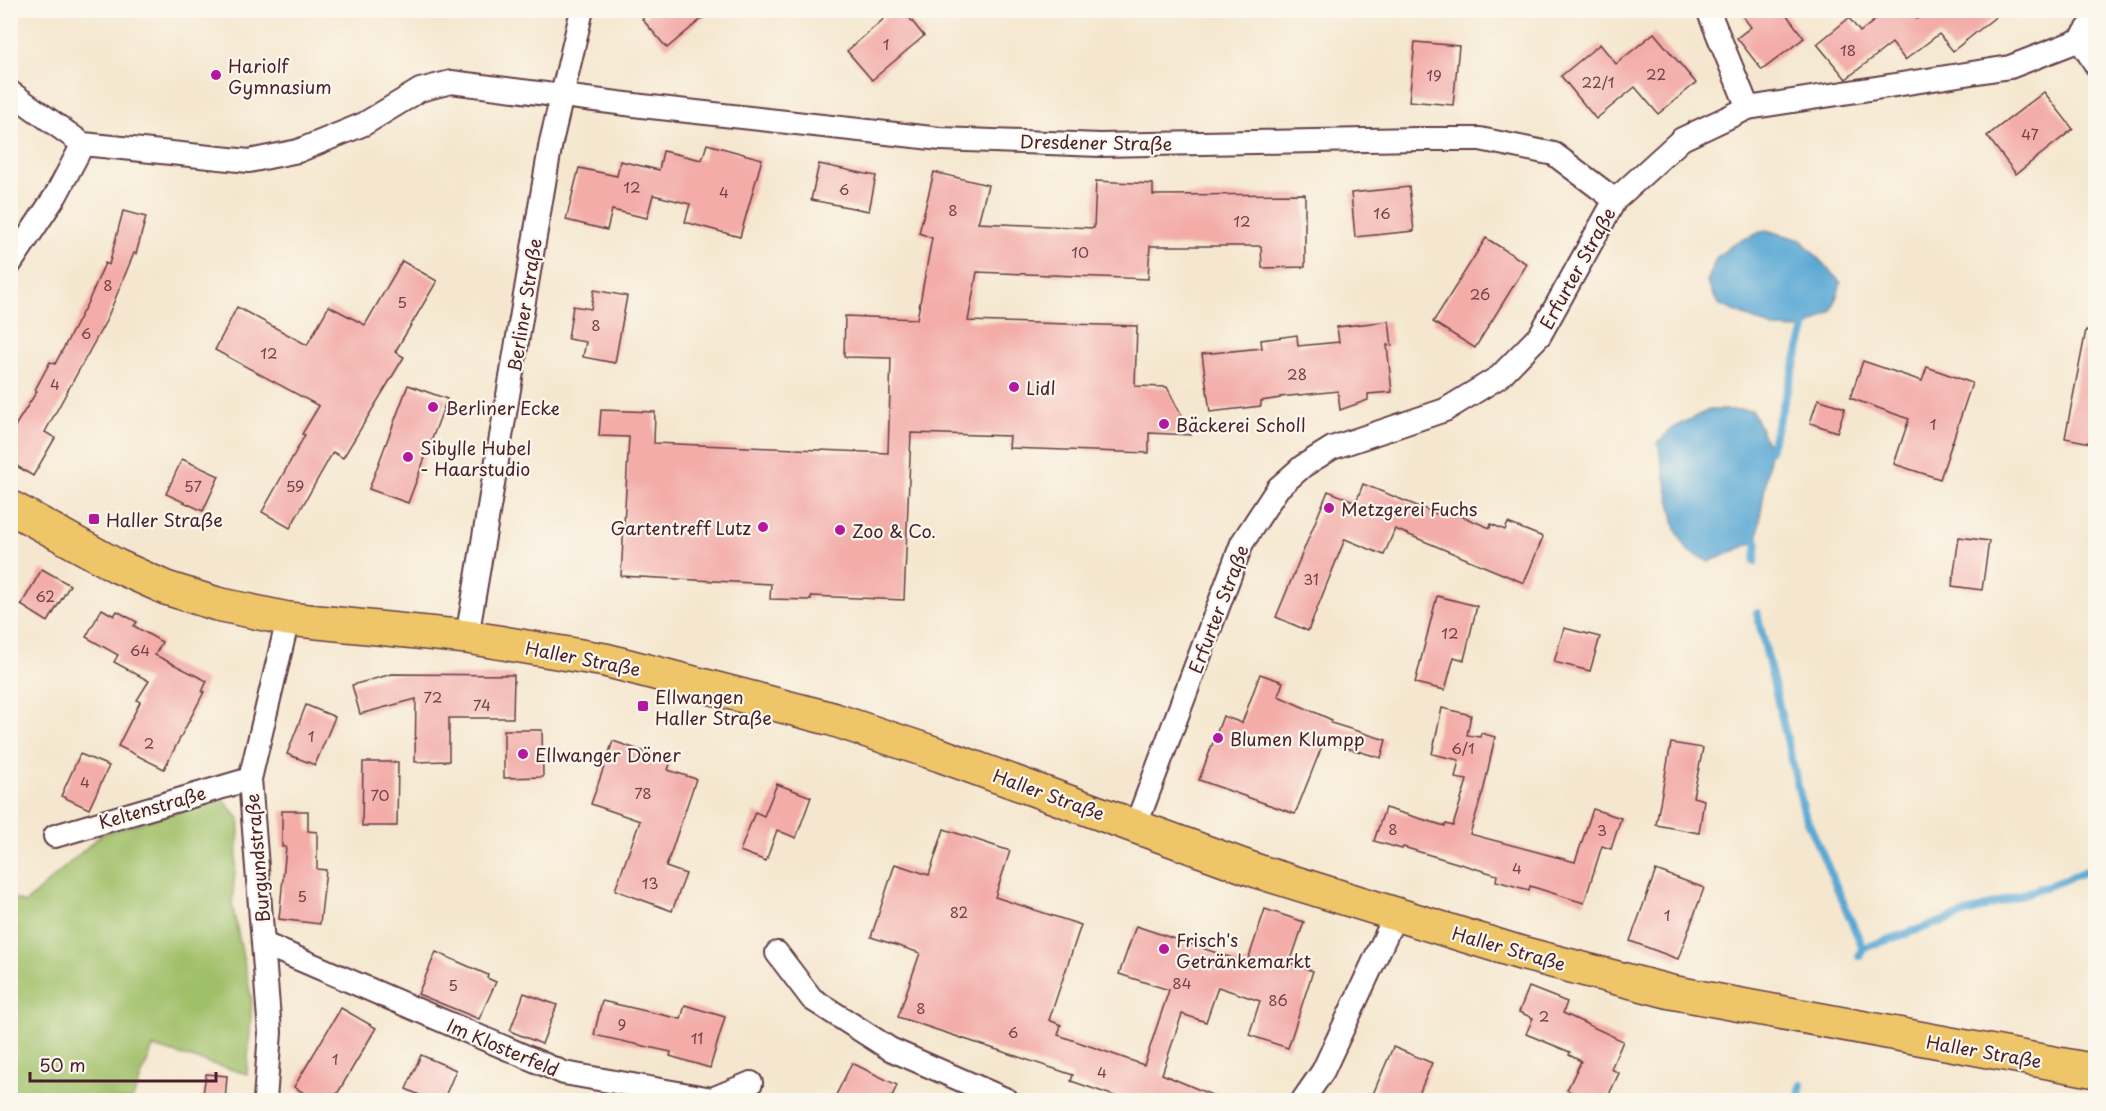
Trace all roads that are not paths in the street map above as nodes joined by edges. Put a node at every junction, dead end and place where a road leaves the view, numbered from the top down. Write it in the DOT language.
graph roads {
  1 [pos="582,10"];
  2 [pos="1708,10"];
  3 [pos="2096,17"];
  4 [pos="2080,40"];
  5 [pos="2096,65"];
  6 [pos="10,92"];
  7 [pos="562,96"];
  8 [pos="1748,108"];
  9 [pos="83,144"];
  10 [pos="1615,200"];
  11 [pos="17,240"];
  12 [pos="10,264"];
  13 [pos="10,507"];
  14 [pos="288,619"];
  15 [pos="467,637"];
  16 [pos="250,779"];
  17 [pos="1136,825"];
  18 [pos="55,836"];
  19 [pos="1396,914"];
  20 [pos="264,944"];
  21 [pos="777,953"];
  22 [pos="2096,1071"];
  23 [pos="751,1083"];
  24 [pos="265,1101"];
  25 [pos="1007,1101"];
  26 [pos="1303,1101"];
  1 -- 7 [label="street, Berliner Straße"];
  2 -- 8 [label="street"];
  3 -- 4 [label="street"];
  4 -- 5 [label="street"];
  4 -- 8 [label="street, Erfurter Straße"];
  6 -- 9 [label="street"];
  7 -- 9 [label="street, Dresdener Straße"];
  7 -- 10 [label="street, Dresdener Straße"];
  7 -- 15 [label="street, Berliner Straße"];
  8 -- 10 [label="street, Erfurter Straße"];
  9 -- 11 [label="street"];
  10 -- 17 [label="street, Erfurter Straße"];
  11 -- 12 [label="street"];
  13 -- 14 [label="main road, Haller Straße"];
  14 -- 15 [label="main road, Haller Straße"];
  14 -- 16 [label="street, Burgundstraße"];
  15 -- 17 [label="main road, Haller Straße"];
  16 -- 18 [label="street, Keltenstraße"];
  16 -- 20 [label="street, Burgundstraße"];
  17 -- 19 [label="main road, Haller Straße"];
  19 -- 22 [label="main road, Haller Straße"];
  19 -- 26 [label="street"];
  20 -- 23 [label="street, Im Klosterfeld"];
  20 -- 24 [label="street, Burgundstraße"];
  21 -- 25 [label="street"];
}
